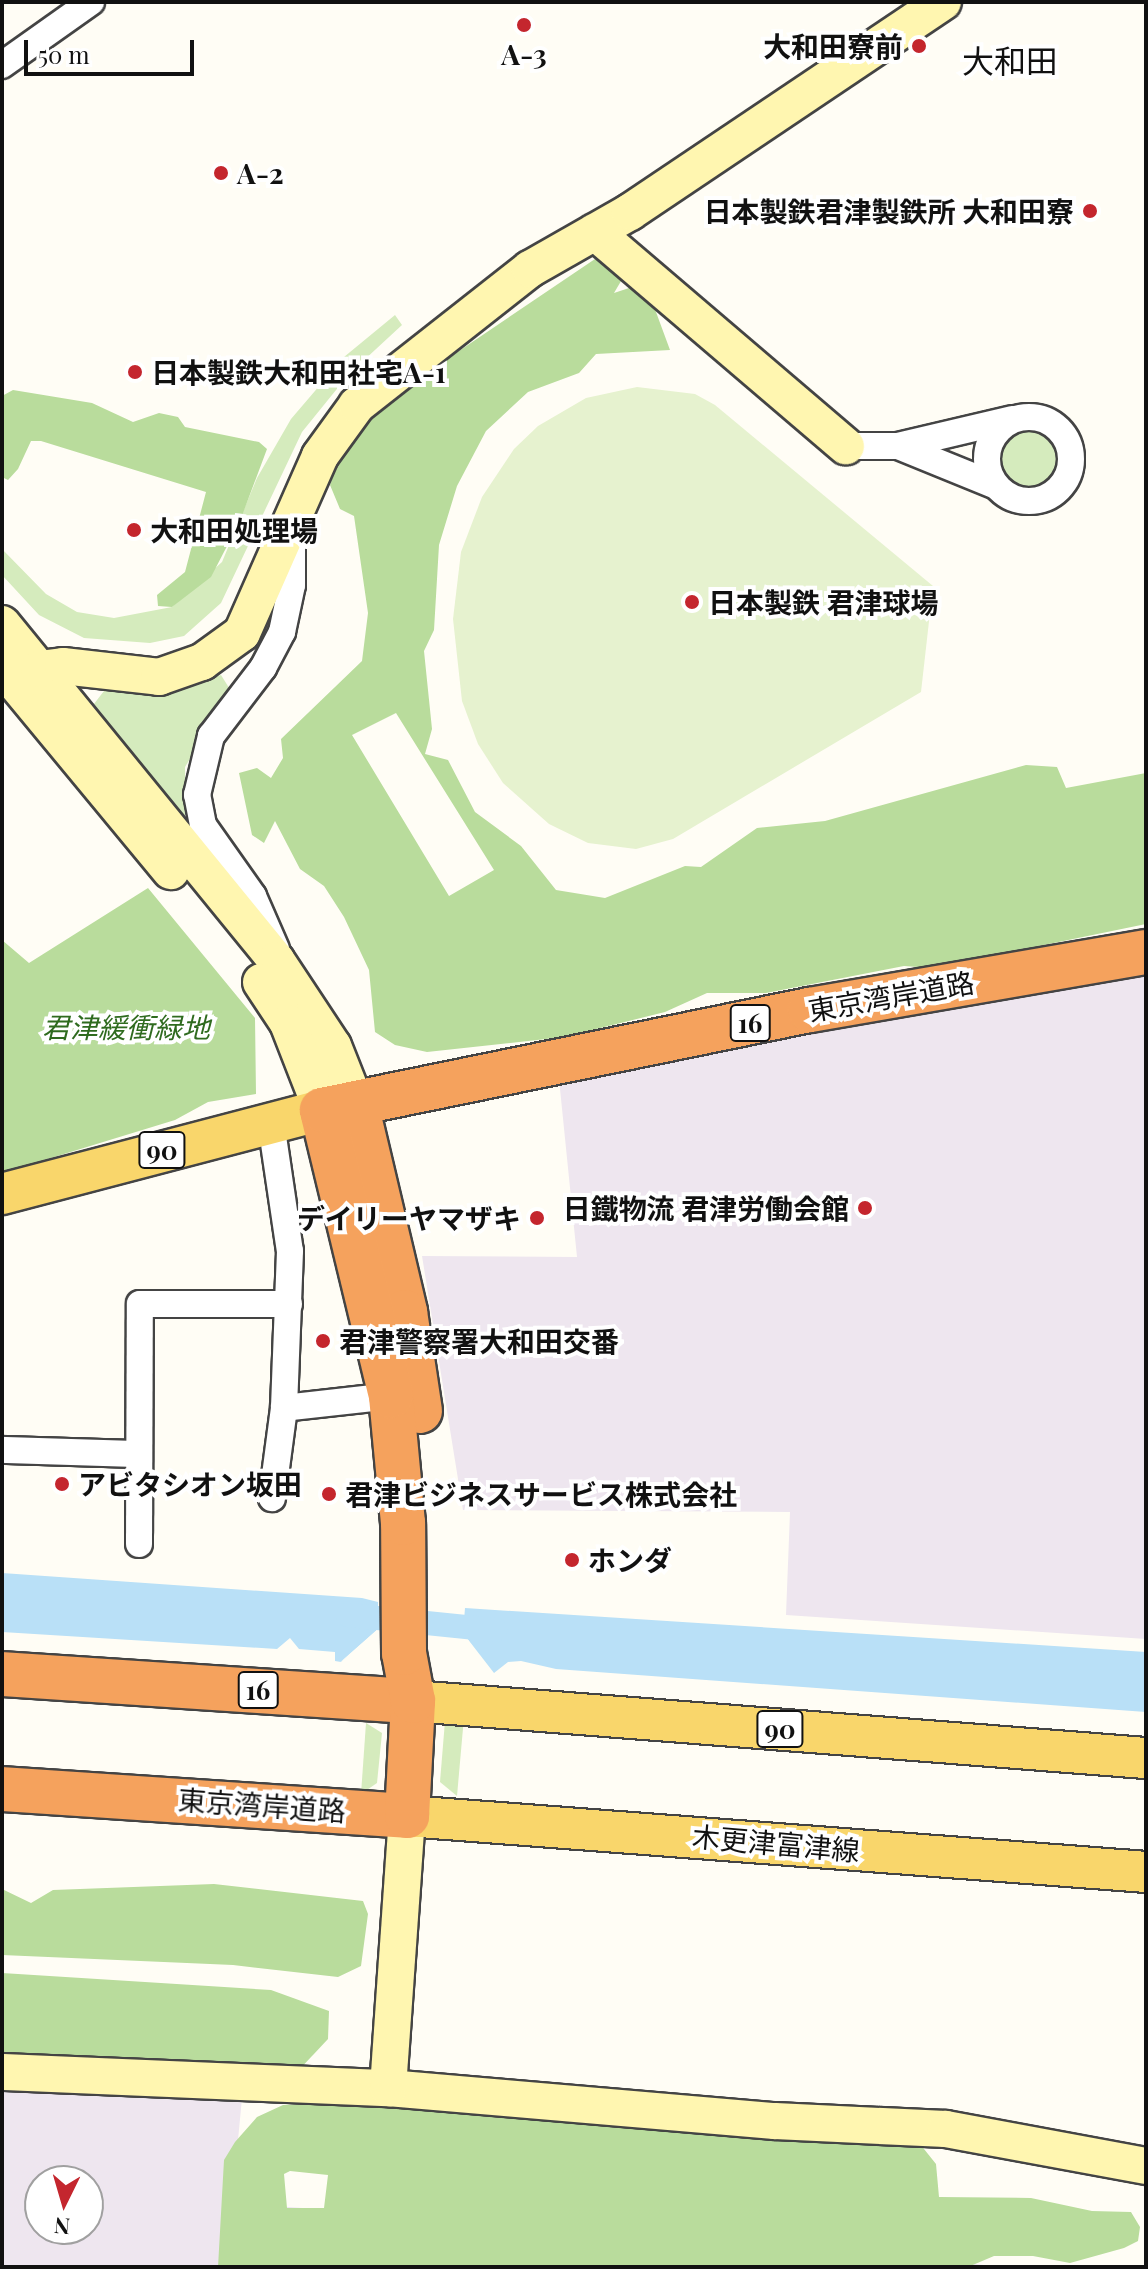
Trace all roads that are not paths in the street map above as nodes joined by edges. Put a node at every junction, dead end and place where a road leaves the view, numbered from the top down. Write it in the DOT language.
graph roads {
  1 [pos="943,2"];
  2 [pos="86,4"];
  3 [pos="2,65"];
  4 [pos="595,232"];
  5 [pos="1019,418"];
  6 [pos="846,446"];
  7 [pos="898,446"];
  8 [pos="994,485"];
  9 [pos="292,512"];
  10 [pos="2,624"];
  11 [pos="19,673"];
  12 [pos="1146,952"];
  13 [pos="276,960"];
  14 [pos="339,1107"];
  15 [pos="271,1123"];
  16 [pos="2,1194"];
  17 [pos="289,1304"];
  18 [pos="391,1396"];
  19 [pos="284,1408"];
  20 [pos="4,1450"];
  21 [pos="139,1454"];
  22 [pos="272,1498"];
  23 [pos="139,1544"];
  24 [pos="418,1590"];
  25 [pos="2,1674"];
  26 [pos="414,1685"];
  27 [pos="1146,1758"];
  28 [pos="2,1789"];
  29 [pos="407,1816"];
  30 [pos="1146,1872"];
  31 [pos="2,2072"];
  32 [pos="388,2088"];
  33 [pos="1146,2166"];
  1 -- 4 [label="street"];
  2 -- 3 [label="street"];
  4 -- 6 [label="street"];
  4 -- 9 [label="street"];
  5 -- 7 [label="street"];
  5 -- 8 [label="street"];
  5 -- 8 [label="street"];
  6 -- 7 [label="street"];
  7 -- 8 [label="street"];
  9 -- 11 [label="street"];
  9 -- 13 [label="street"];
  10 -- 11 [label="street"];
  11 -- 13 [label="street"];
  11 -- 14 [label="street"];
  12 -- 14 [label="highway, 東京湾岸道路 / 16"];
  13 -- 14 [label="street"];
  14 -- 15 [label="main road, 90"];
  14 -- 18 [label="highway"];
  14 -- 24 [label="highway"];
  15 -- 16 [label="main road, 90"];
  15 -- 17 [label="street"];
  17 -- 19 [label="street"];
  17 -- 21 [label="street"];
  18 -- 19 [label="street"];
  18 -- 24 [label="highway"];
  19 -- 22 [label="street"];
  20 -- 21 [label="street"];
  21 -- 23 [label="street"];
  24 -- 26 [label="highway"];
  25 -- 26 [label="highway, 16"];
  26 -- 27 [label="main road, 90"];
  26 -- 29 [label="highway"];
  28 -- 29 [label="highway, 東京湾岸道路"];
  29 -- 30 [label="main road, 木更津富津線"];
  29 -- 32 [label="street"];
  31 -- 32 [label="street"];
  32 -- 33 [label="street"];
}
